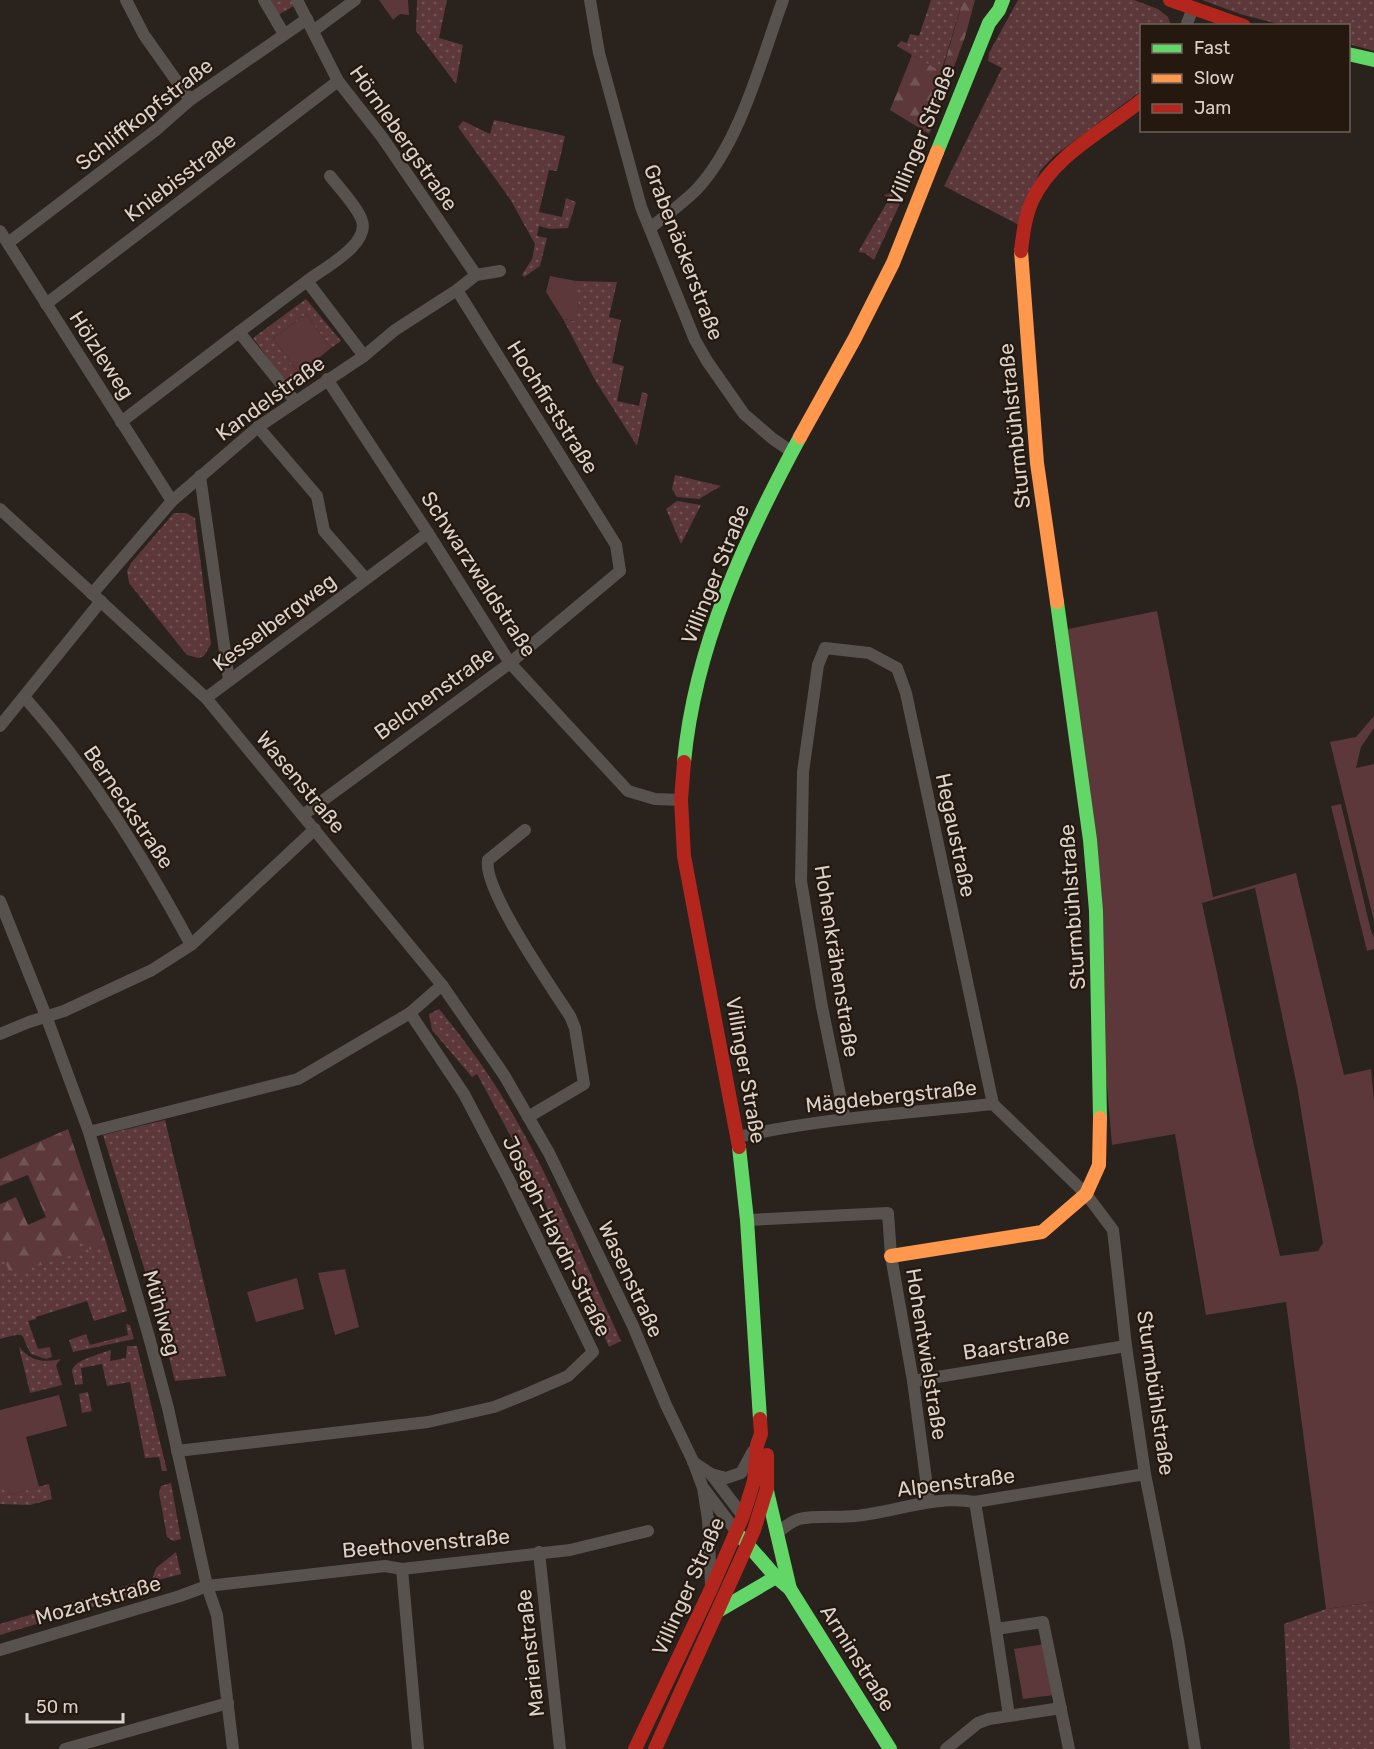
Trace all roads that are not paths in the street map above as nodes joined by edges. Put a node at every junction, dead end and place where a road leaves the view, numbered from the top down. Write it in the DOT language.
graph roads {
  1 [pos="126,0"];
  2 [pos="264,0"];
  3 [pos="297,0"];
  4 [pos="356,0"];
  5 [pos="590,0"];
  6 [pos="783,0"];
  7 [pos="991,0"];
  8 [pos="1003,0"];
  9 [pos="1170,0"];
  10 [pos="1193,8"];
  11 [pos="988,23"];
  12 [pos="1187,24"];
  13 [pos="1238,24"];
  14 [pos="310,25"];
  15 [pos="284,34"];
  16 [pos="1350,54"];
  17 [pos="1374,60"];
  18 [pos="338,81"];
  19 [pos="190,100"];
  20 [pos="1140,101"];
  21 [pos="330,176"];
  22 [pos="650,228"];
  23 [pos="0,231"];
  24 [pos="8,243"];
  25 [pos="500,271"];
  26 [pos="476,275"];
  27 [pos="307,281"];
  28 [pos="457,290"];
  29 [pos="46,304"];
  30 [pos="239,332"];
  31 [pos="364,356"];
  32 [pos="327,379"];
  33 [pos="295,401"];
  34 [pos="122,422"];
  35 [pos="258,427"];
  36 [pos="792,452"];
  37 [pos="200,476"];
  38 [pos="172,501"];
  39 [pos="0,509"];
  40 [pos="428,532"];
  41 [pos="616,545"];
  42 [pos="366,578"];
  43 [pos="96,597"];
  44 [pos="510,663"];
  45 [pos="818,665"];
  46 [pos="229,680"];
  47 [pos="25,698"];
  48 [pos="206,698"];
  49 [pos="0,726"];
  50 [pos="681,800"];
  51 [pos="303,815"];
  52 [pos="315,830"];
  53 [pos="525,830"];
  54 [pos="0,901"];
  55 [pos="192,945"];
  56 [pos="441,985"];
  57 [pos="410,1013"];
  58 [pos="46,1017"];
  59 [pos="0,1034"];
  60 [pos="993,1104"];
  61 [pos="528,1117"];
  62 [pos="845,1119"];
  63 [pos="89,1131"];
  64 [pos="738,1137"];
  65 [pos="1086,1194"];
  66 [pos="747,1220"];
  67 [pos="891,1257"];
  68 [pos="1126,1346"];
  69 [pos="913,1381"];
  70 [pos="759,1440"];
  71 [pos="177,1451"];
  72 [pos="693,1461"];
  73 [pos="711,1474"];
  74 [pos="1145,1474"];
  75 [pos="703,1488"];
  76 [pos="767,1488"];
  77 [pos="929,1502"];
  78 [pos="975,1502"];
  79 [pos="743,1516"];
  80 [pos="754,1530"];
  81 [pos="648,1531"];
  82 [pos="736,1531"];
  83 [pos="776,1534"];
  84 [pos="747,1544"];
  85 [pos="539,1552"];
  86 [pos="784,1564"];
  87 [pos="402,1569"];
  88 [pos="776,1577"];
  89 [pos="207,1586"];
  90 [pos="711,1589"];
  91 [pos="790,1589"];
  92 [pos="718,1611"];
  93 [pos="996,1629"];
  94 [pos="0,1650"];
  95 [pos="228,1703"];
  96 [pos="1061,1708"];
  97 [pos="1010,1716"];
  98 [pos="65,1749"];
  99 [pos="233,1749"];
  100 [pos="418,1749"];
  101 [pos="560,1749"];
  102 [pos="635,1749"];
  103 [pos="655,1749"];
  104 [pos="890,1749"];
  105 [pos="946,1749"];
  106 [pos="1069,1749"];
  107 [pos="1195,1749"];
  1 -- 19 [label="street"];
  2 -- 15 [label="street"];
  3 -- 14 [label="street, Hörnlebergstraße"];
  4 -- 14 [label="street, Schliffkopfstraße"];
  5 -- 22 [label="street, Grabenäckerstraße"];
  6 -- 22 [label="street"];
  7 -- 11 [label="main road, Villinger Straße"];
  8 -- 11 [label="main road, Villinger Straße"];
  9 -- 10 [label="main road"];
  10 -- 12 [label="street"];
  10 -- 13 [label="main road"];
  11 -- 36 [label="main road, Villinger Straße"];
  14 -- 15 [label="street, Schliffkopfstraße"];
  14 -- 18 [label="street, Hörnlebergstraße"];
  15 -- 19 [label="street, Schliffkopfstraße"];
  16 -- 17 [label="main road"];
  18 -- 26 [label="street, Hörnlebergstraße"];
  18 -- 29 [label="street, Kniebisstraße"];
  19 -- 24 [label="street, Schliffkopfstraße"];
  20 -- 65 [label="main road, Sturmbühlstraße"];
  21 -- 27 [label="street"];
  22 -- 36 [label="street, Grabenäckerstraße"];
  23 -- 24 [label="street, Hölzleweg"];
  24 -- 29 [label="street, Hölzleweg"];
  25 -- 26 [label="street, Kandelstraße"];
  26 -- 28 [label="street, Kandelstraße"];
  27 -- 30 [label="street"];
  27 -- 31 [label="street"];
  28 -- 31 [label="street, Kandelstraße"];
  28 -- 41 [label="street, Hochfirststraße"];
  29 -- 34 [label="street, Hölzleweg"];
  30 -- 33 [label="street"];
  30 -- 34 [label="street"];
  31 -- 32 [label="street, Kandelstraße"];
  32 -- 33 [label="street, Kandelstraße"];
  32 -- 40 [label="street, Schwarzwaldstraße"];
  33 -- 35 [label="street, Kandelstraße"];
  34 -- 38 [label="street, Hölzleweg"];
  35 -- 37 [label="street, Kandelstraße"];
  35 -- 42 [label="street, Kesselbergweg"];
  36 -- 50 [label="main road, Villinger Straße"];
  37 -- 38 [label="street, Kandelstraße"];
  37 -- 46 [label="street"];
  38 -- 43 [label="street, Kandelstraße"];
  39 -- 43 [label="street, Wasenstraße"];
  40 -- 42 [label="street, Kesselbergweg"];
  40 -- 44 [label="street, Schwarzwaldstraße"];
  41 -- 44 [label="street, Belchenstraße"];
  42 -- 46 [label="street, Kesselbergweg"];
  43 -- 47 [label="street"];
  43 -- 48 [label="street, Wasenstraße"];
  44 -- 50 [label="street, Schwarzwaldstraße"];
  44 -- 51 [label="street, Belchenstraße"];
  45 -- 60 [label="street, Hegaustraße"];
  45 -- 62 [label="street, Hohenkrähenstraße"];
  46 -- 48 [label="street, Kesselbergweg"];
  47 -- 49 [label="street"];
  47 -- 55 [label="street, Berneckstraße"];
  48 -- 51 [label="street, Wasenstraße"];
  50 -- 64 [label="main road, Villinger Straße"];
  51 -- 52 [label="street, Wasenstraße"];
  52 -- 55 [label="street"];
  52 -- 56 [label="street, Wasenstraße"];
  53 -- 61 [label="street"];
  54 -- 58 [label="street, Mühlweg"];
  55 -- 58 [label="street"];
  56 -- 57 [label="street"];
  56 -- 61 [label="street, Wasenstraße"];
  57 -- 63 [label="street"];
  57 -- 71 [label="street, Joseph-Haydn-Straße"];
  58 -- 59 [label="street"];
  58 -- 63 [label="street, Mühlweg"];
  60 -- 62 [label="street, Mägdebergstraße"];
  60 -- 65 [label="street, Mägdebergstraße"];
  61 -- 72 [label="street, Wasenstraße"];
  62 -- 64 [label="street, Mägdebergstraße"];
  63 -- 71 [label="street, Mühlweg"];
  64 -- 66 [label="main road, Villinger Straße"];
  65 -- 67 [label="main road"];
  65 -- 68 [label="street, Sturmbühlstraße"];
  66 -- 67 [label="street, Hohentwielstraße"];
  66 -- 70 [label="main road, Villinger Straße"];
  67 -- 69 [label="street, Hohentwielstraße"];
  68 -- 69 [label="street, Baarstraße"];
  68 -- 74 [label="street, Sturmbühlstraße"];
  69 -- 77 [label="street, Hohentwielstraße"];
  70 -- 73 [label="street"];
  70 -- 76 [label="main road, Villinger Straße"];
  70 -- 79 [label="main road, Villinger Straße"];
  71 -- 89 [label="street, Mühlweg"];
  72 -- 73 [label="street, Wasenstraße"];
  72 -- 75 [label="street, Wasenstraße"];
  73 -- 79 [label="street, Wasenstraße"];
  74 -- 78 [label="street, Alpenstraße"];
  74 -- 107 [label="street, Sturmbühlstraße"];
  75 -- 82 [label="street, Wasenstraße"];
  75 -- 90 [label="street, Wasenstraße"];
  76 -- 80 [label="main road, Villinger Straße"];
  76 -- 83 [label="main road, Arminstraße"];
  77 -- 78 [label="street, Alpenstraße"];
  77 -- 83 [label="street, Alpenstraße"];
  78 -- 93 [label="street"];
  79 -- 80 [label="main road, Arminstraße"];
  79 -- 82 [label="main road, Villinger Straße"];
  80 -- 84 [label="main road, Villinger Straße"];
  80 -- 86 [label="main road, Arminstraße"];
  81 -- 85 [label="street, Beethovenstraße"];
  82 -- 84 [label="main road, Arminstraße"];
  82 -- 90 [label="main road, Villinger Straße"];
  83 -- 86 [label="main road, Arminstraße"];
  84 -- 88 [label="main road, Arminstraße"];
  84 -- 92 [label="main road, Villinger Straße"];
  85 -- 87 [label="street, Beethovenstraße"];
  85 -- 101 [label="street, Marienstraße"];
  86 -- 91 [label="main road, Arminstraße"];
  87 -- 89 [label="street, Beethovenstraße"];
  87 -- 100 [label="street"];
  88 -- 91 [label="main road, Arminstraße"];
  88 -- 92 [label="main road"];
  89 -- 94 [label="street, Mozartstraße"];
  89 -- 95 [label="street, Mühlweg"];
  90 -- 102 [label="main road, Villinger Straße"];
  91 -- 104 [label="main road, Arminstraße"];
  92 -- 103 [label="main road, Villinger Straße"];
  93 -- 96 [label="street"];
  93 -- 97 [label="street"];
  95 -- 98 [label="street"];
  95 -- 99 [label="street, Mühlweg"];
  96 -- 97 [label="street"];
  96 -- 106 [label="street"];
  97 -- 105 [label="street"];
}
